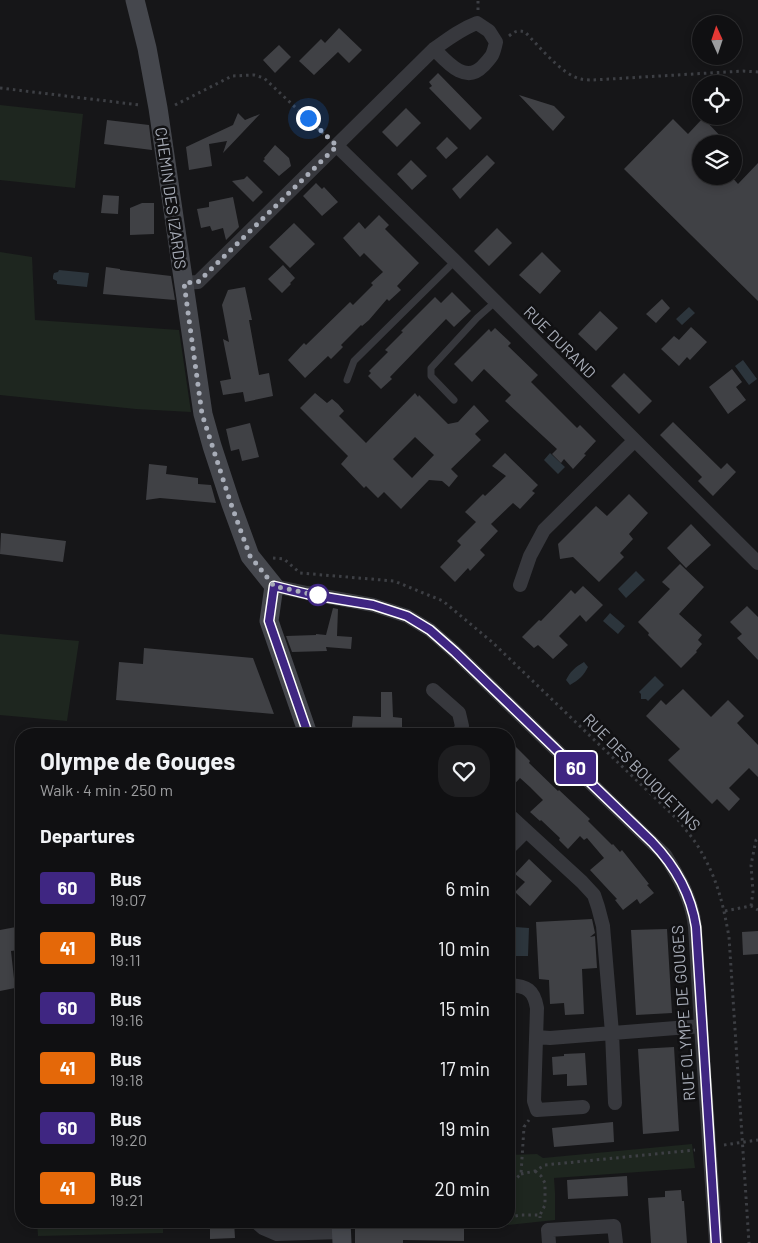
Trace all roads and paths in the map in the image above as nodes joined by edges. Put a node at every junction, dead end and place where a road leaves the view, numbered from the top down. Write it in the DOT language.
graph roads {
  1 [pos="135,0"];
  2 [pos="496,42"];
  3 [pos="434,49"];
  4 [pos="758,72"];
  5 [pos="0,88"];
  6 [pos="171,106"];
  7 [pos="144,107"];
  8 [pos="337,146"];
  9 [pos="455,262"];
  10 [pos="184,283"];
  11 [pos="495,302"];
  12 [pos="347,380"];
  13 [pos="454,400"];
  14 [pos="634,441"];
  15 [pos="250,556"];
  16 [pos="758,563"];
  17 [pos="520,585"];
  18 [pos="274,586"];
  19 [pos="433,690"];
  20 [pos="306,728"];
  21 [pos="461,728"];
  22 [pos="515,821"];
  23 [pos="526,831"];
  24 [pos="758,838"];
  25 [pos="515,842"];
  26 [pos="751,906"];
  27 [pos="758,910"];
  28 [pos="725,911"];
  29 [pos="515,986"];
  30 [pos="701,1026"];
  31 [pos="612,1033"];
  32 [pos="536,1037"];
  33 [pos="615,1103"];
  34 [pos="583,1107"];
  35 [pos="537,1110"];
  36 [pos="758,1140"];
  37 [pos="742,1142"];
  38 [pos="710,1148"];
  39 [pos="535,1171"];
  40 [pos="521,1174"];
  41 [pos="515,1180"];
  42 [pos="540,1215"];
  43 [pos="515,1216"];
  44 [pos="263,1228"];
  45 [pos="341,1232"];
  46 [pos="549,1237"];
  47 [pos="616,1243"];
  48 [pos="716,1243"];
  49 [pos="749,1243"];
  1 -- 10 [label="street, CHEMIN DES IZARDS"];
  2 -- 3 [label="street"];
  2 -- 3 [label="street"];
  2 -- 4 [label="path"];
  3 -- 8 [label="street"];
  5 -- 7 [label="path"];
  6 -- 8 [label="path"];
  8 -- 9 [label="street, RUE DURAND"];
  8 -- 10 [label="street"];
  9 -- 11 [label="street, RUE DURAND"];
  9 -- 12 [label="lane"];
  10 -- 15 [label="street, CHEMIN DES IZARDS"];
  11 -- 13 [label="lane"];
  11 -- 14 [label="street, RUE DURAND"];
  14 -- 16 [label="street, RUE DURAND"];
  14 -- 17 [label="street"];
  15 -- 18 [label="street, CHEMIN DES IZARDS"];
  15 -- 28 [label="path, RUE DES BOUQUETINS"];
  18 -- 20 [label="street"];
  18 -- 30 [label="street, RUE OLYMPE DE GOUGES"];
  19 -- 21 [label="street"];
  22 -- 23 [label="street"];
  23 -- 25 [label="street"];
  23 -- 31 [label="street"];
  24 -- 26 [label="path"];
  26 -- 27 [label="path"];
  26 -- 28 [label="path"];
  28 -- 37 [label="path, RUE DES BOUQUETINS"];
  29 -- 32 [label="street"];
  30 -- 31 [label="street"];
  30 -- 38 [label="street, RUE OLYMPE DE GOUGES"];
  31 -- 32 [label="street"];
  31 -- 33 [label="street"];
  32 -- 35 [label="street"];
  34 -- 35 [label="street"];
  35 -- 40 [label="path"];
  36 -- 37 [label="path"];
  37 -- 49 [label="path, RUE DES BOUQUETINS"];
  38 -- 39 [label="path"];
  38 -- 48 [label="street, RUE OLYMPE DE GOUGES"];
  39 -- 40 [label="path"];
  39 -- 42 [label="path"];
  40 -- 41 [label="path"];
  42 -- 43 [label="path"];
  42 -- 46 [label="path"];
  44 -- 45 [label="street"];
  46 -- 47 [label="street"];
}
